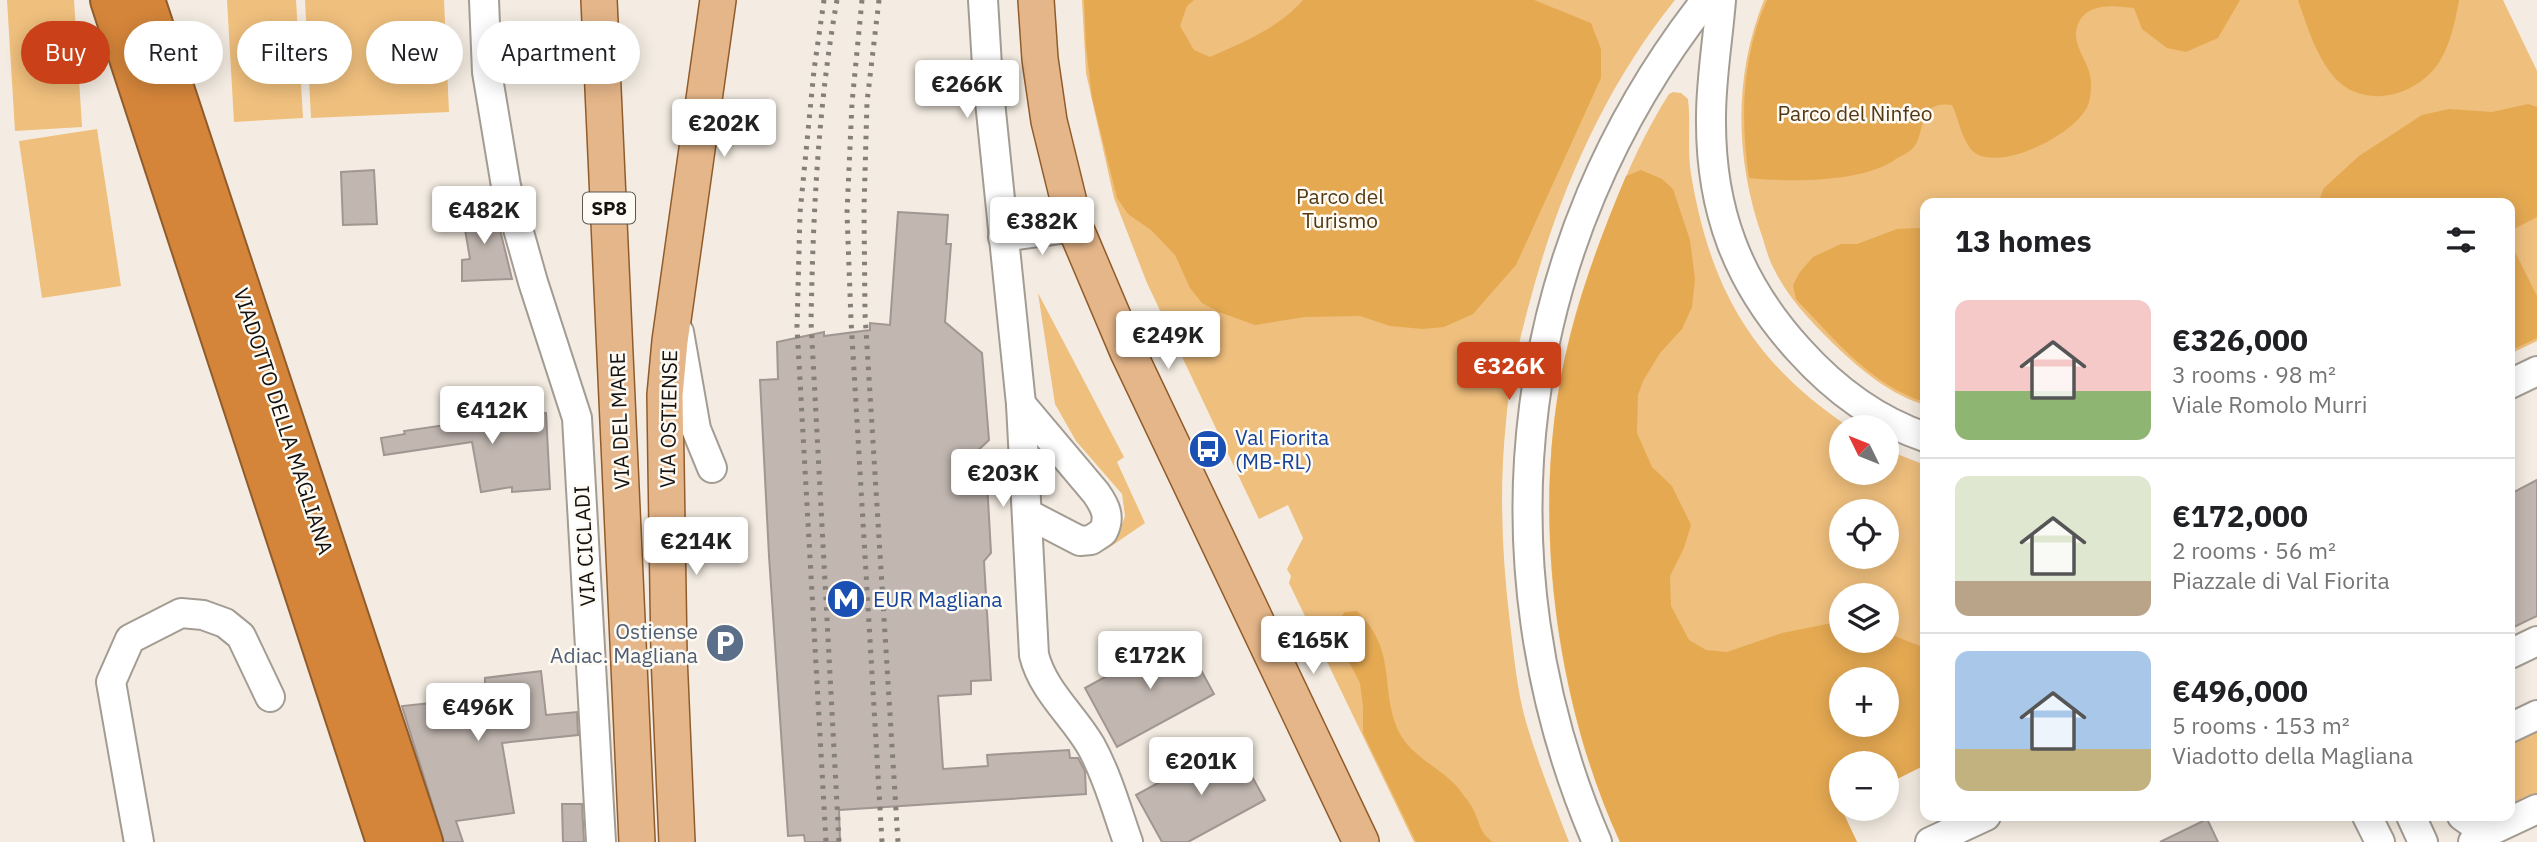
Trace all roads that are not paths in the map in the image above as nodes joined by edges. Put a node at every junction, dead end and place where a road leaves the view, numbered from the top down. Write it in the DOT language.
graph roads {
  1 [pos="110,0"];
  2 [pos="145,0"];
  3 [pos="484,0"];
  4 [pos="599,0"];
  5 [pos="718,0"];
  6 [pos="983,0"];
  7 [pos="1036,0"];
  8 [pos="1706,0"];
  9 [pos="1721,0"];
  10 [pos="1075,228"];
  11 [pos="1003,237"];
  12 [pos="674,310"];
  13 [pos="2537,370"];
  14 [pos="2515,381"];
  15 [pos="1021,404"];
  16 [pos="619,415"];
  17 [pos="577,418"];
  18 [pos="1920,447"];
  19 [pos="712,468"];
  20 [pos="1028,514"];
  21 [pos="2537,640"];
  22 [pos="2515,651"];
  23 [pos="270,696"];
  24 [pos="2537,715"];
  25 [pos="2515,726"];
  26 [pos="2537,809"];
  27 [pos="2515,818"];
  28 [pos="1975,821"];
  29 [pos="2370,821"];
  30 [pos="2413,821"];
  31 [pos="2508,821"];
  32 [pos="2483,831"];
  33 [pos="139,842"];
  34 [pos="386,842"];
  35 [pos="423,842"];
  36 [pos="601,842"];
  37 [pos="637,842"];
  38 [pos="677,842"];
  39 [pos="1128,842"];
  40 [pos="1361,842"];
  41 [pos="1597,842"];
  42 [pos="1930,842"];
  43 [pos="2380,842"];
  44 [pos="2423,842"];
  1 -- 34 [label="highway, VIADOTTO DELLA MAGLIANA"];
  2 -- 35 [label="highway, VIADOTTO DELLA MAGLIANA"];
  3 -- 17 [label="street, VIA CICLADI"];
  4 -- 16 [label="main road, VIA DEL MARE / SP8"];
  5 -- 12 [label="main road, VIA OSTIENSE"];
  6 -- 11 [label="street"];
  7 -- 10 [label="main road"];
  8 -- 41 [label="street"];
  9 -- 18 [label="street"];
  10 -- 11 [label="street"];
  10 -- 40 [label="main road"];
  11 -- 15 [label="street"];
  12 -- 19 [label="street"];
  12 -- 38 [label="main road, VIA OSTIENSE"];
  13 -- 14 [label="street"];
  15 -- 20 [label="street"];
  15 -- 20 [label="street"];
  16 -- 17 [label="street"];
  16 -- 37 [label="main road, VIA DEL MARE / SP8"];
  17 -- 36 [label="street, VIA CICLADI"];
  20 -- 39 [label="street"];
  21 -- 22 [label="street"];
  23 -- 33 [label="street"];
  24 -- 25 [label="street"];
  26 -- 27 [label="street"];
  28 -- 42 [label="street"];
  29 -- 43 [label="street"];
  30 -- 44 [label="street"];
  31 -- 32 [label="street"];
}
